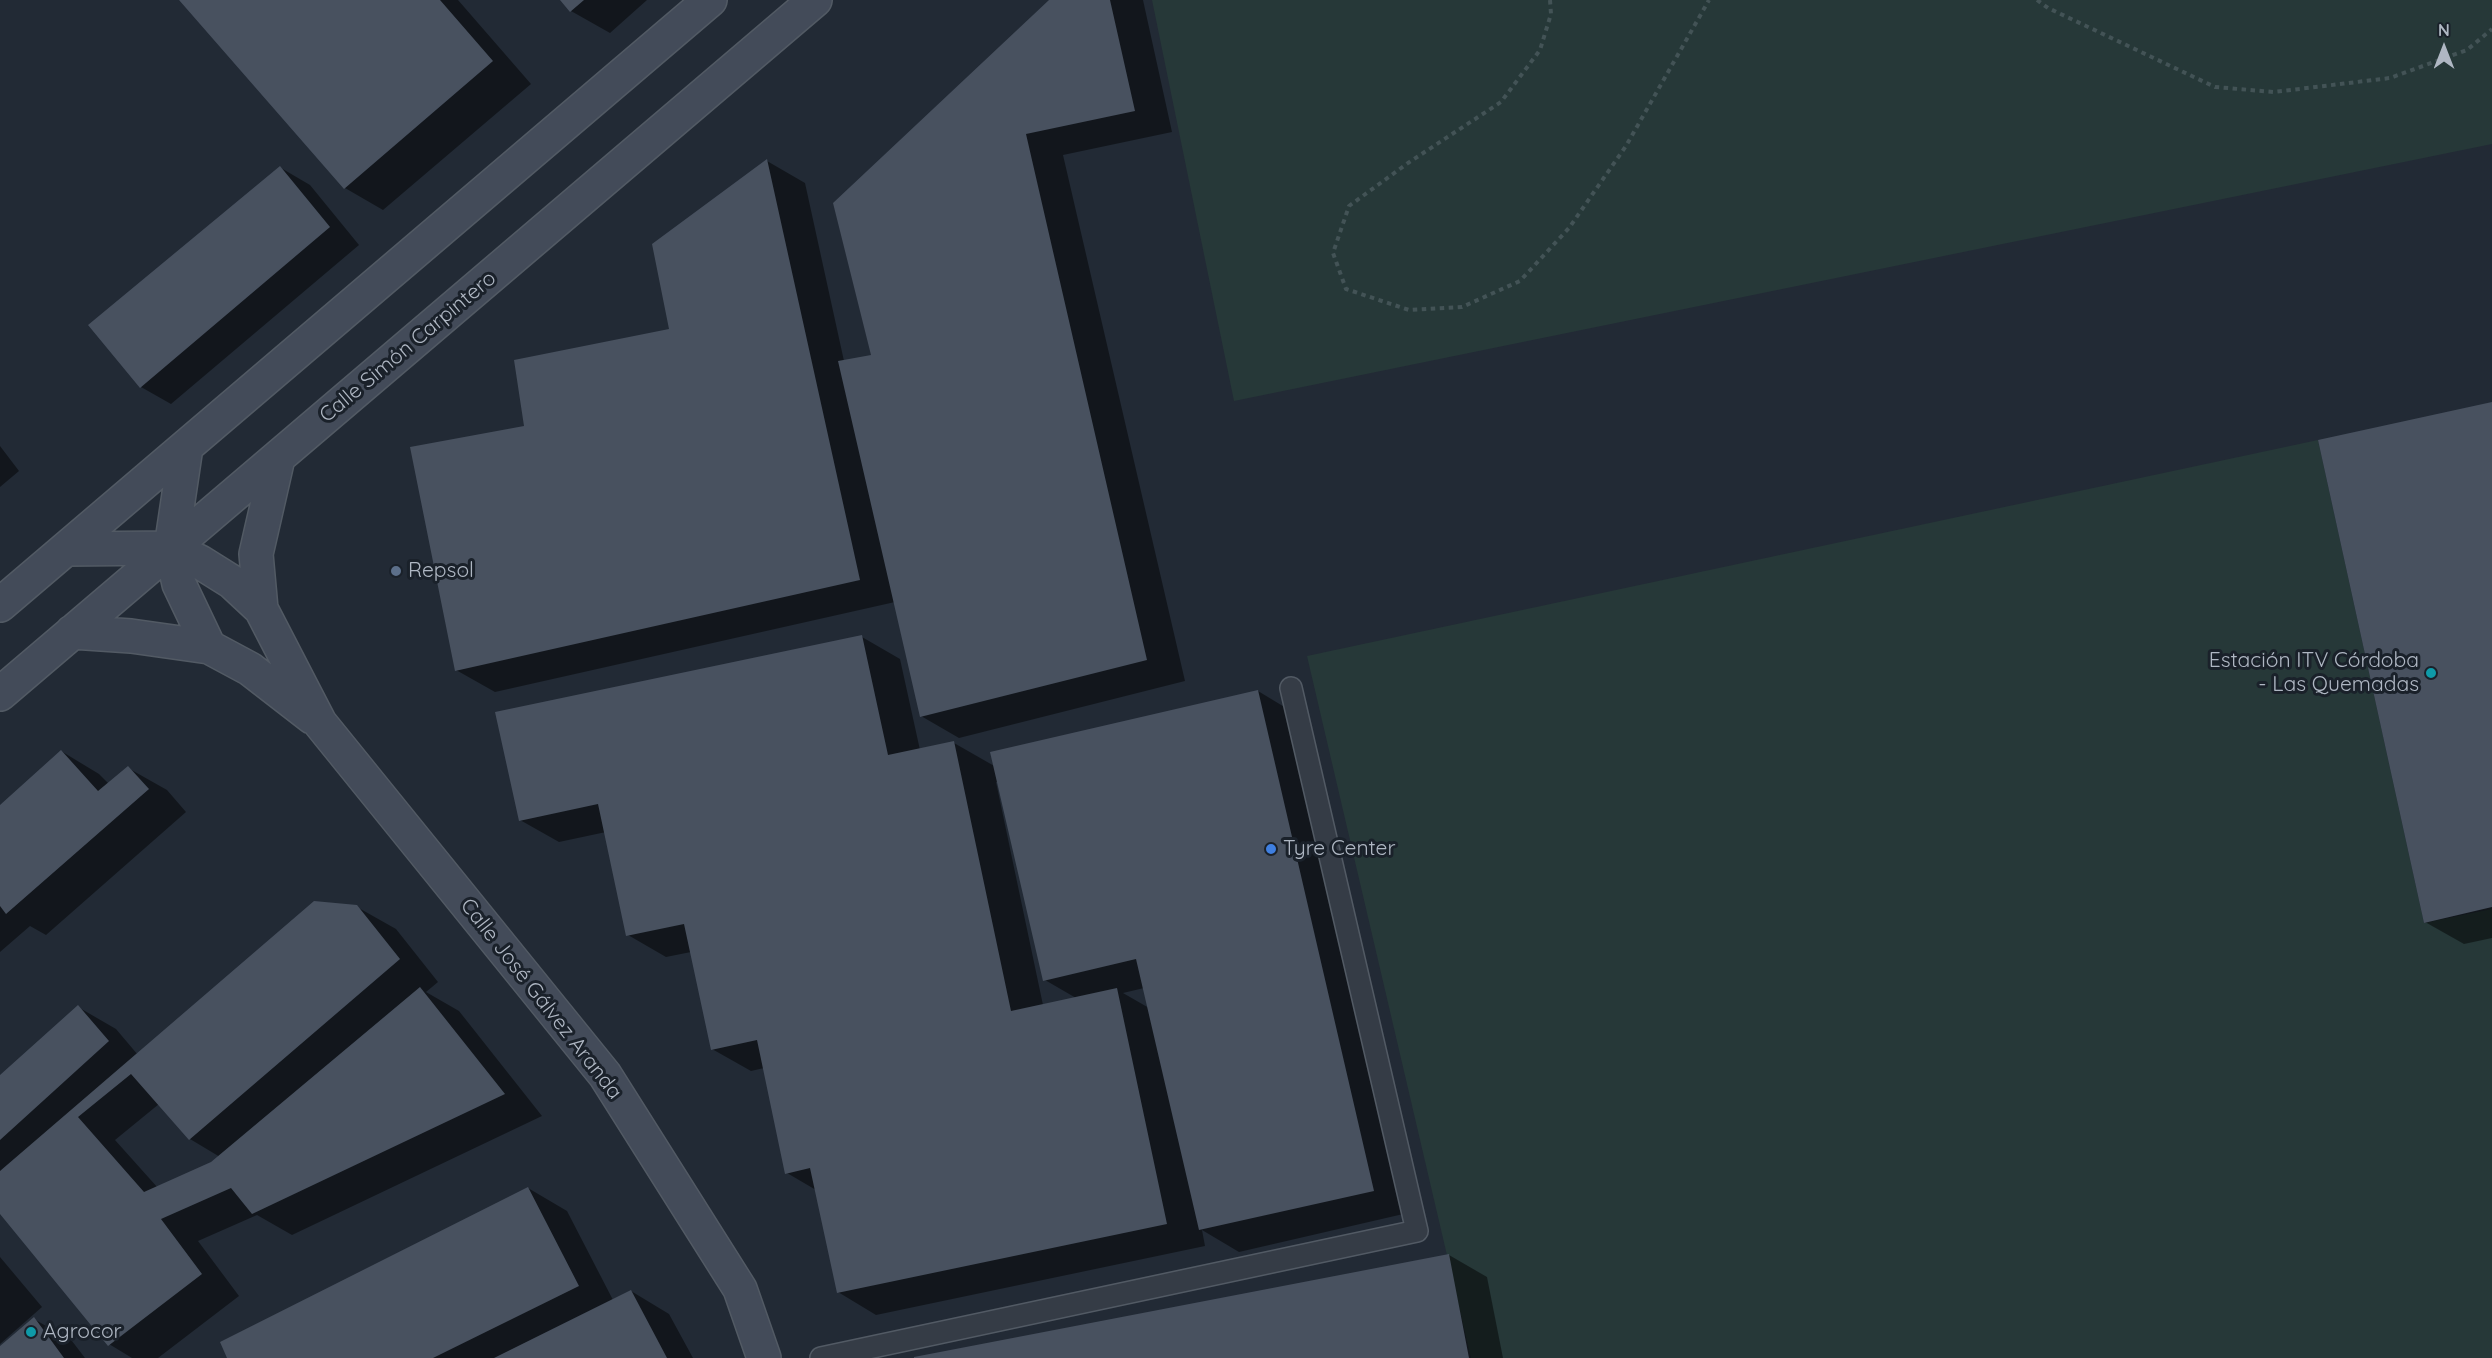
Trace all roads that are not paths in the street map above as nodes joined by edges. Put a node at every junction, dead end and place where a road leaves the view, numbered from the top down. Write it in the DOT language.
graph roads {
  1 [pos="710,0"];
  2 [pos="815,0"];
  3 [pos="186,447"];
  4 [pos="278,458"];
  5 [pos="171,548"];
  6 [pos="67,549"];
  7 [pos="0,605"];
  8 [pos="261,609"];
  9 [pos="72,632"];
  10 [pos="209,647"];
  11 [pos="1292,688"];
  12 [pos="0,693"];
  13 [pos="320,723"];
  14 [pos="764,1358"];
  15 [pos="822,1358"];
  1 -- 3 [label="street"];
  2 -- 4 [label="street, Calle Simón Carpintero"];
  3 -- 5 [label="street"];
  3 -- 6 [label="street"];
  4 -- 5 [label="street, Calle Simón Carpintero"];
  4 -- 8 [label="street, Calle José Gálvez Aranda"];
  5 -- 6 [label="street"];
  5 -- 8 [label="street"];
  5 -- 9 [label="street, Calle Simón Carpintero"];
  5 -- 10 [label="street"];
  6 -- 7 [label="street"];
  8 -- 13 [label="street, Calle José Gálvez Aranda"];
  9 -- 10 [label="street, Calle José Gálvez Aranda"];
  9 -- 12 [label="street, Calle Simón Carpintero"];
  10 -- 13 [label="street, Calle José Gálvez Aranda"];
  11 -- 15 [label="lane"];
  13 -- 14 [label="street, Calle José Gálvez Aranda"];
}
